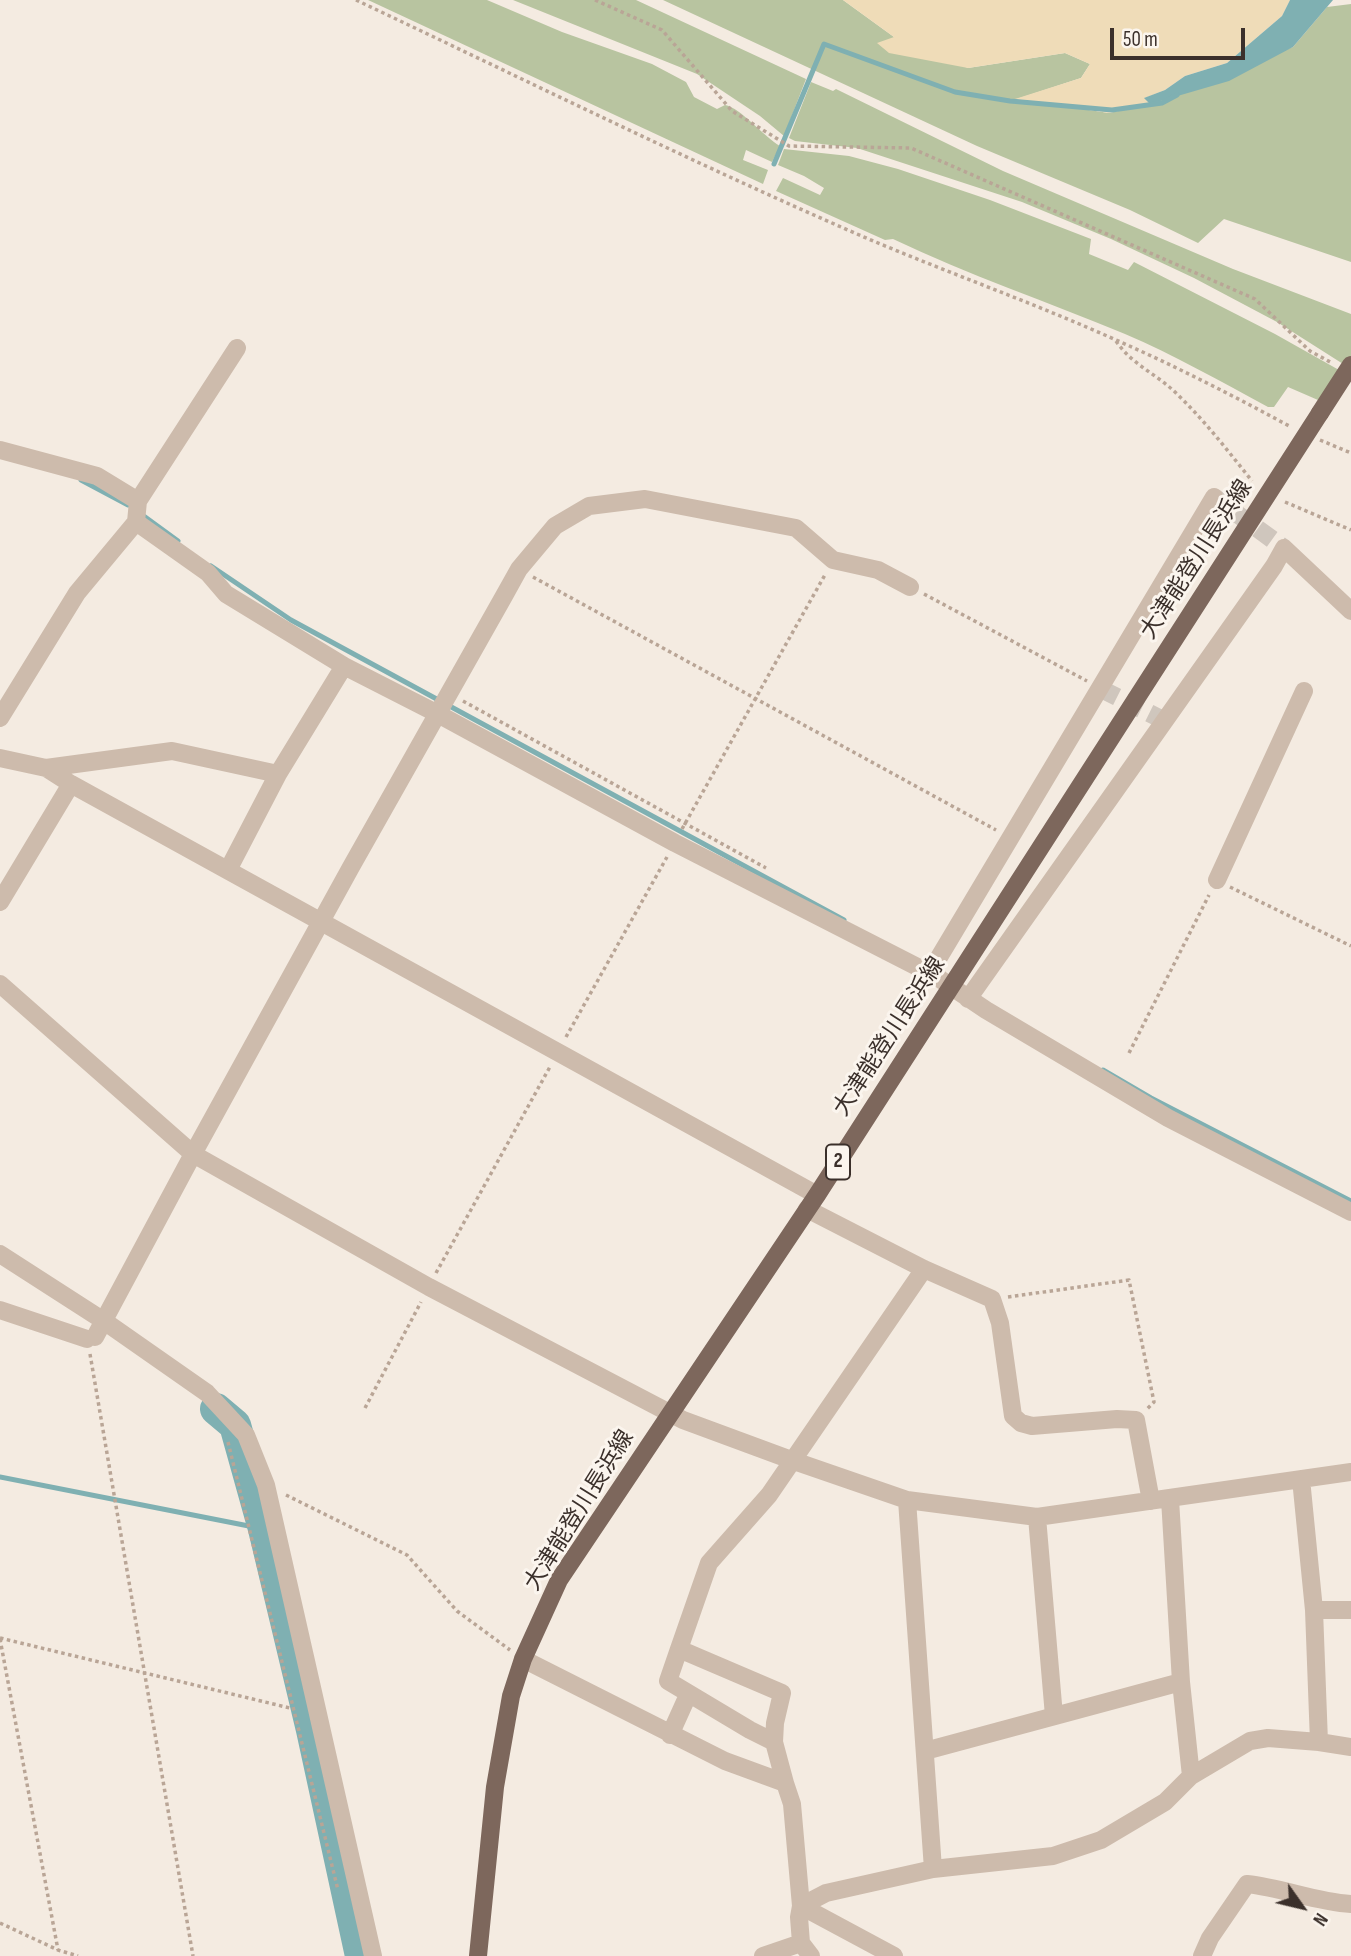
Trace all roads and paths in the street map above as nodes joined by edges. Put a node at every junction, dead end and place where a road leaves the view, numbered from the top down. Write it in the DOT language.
graph roads {
  1 [pos="356,0"];
  2 [pos="595,0"];
  3 [pos="1115,340"];
  4 [pos="237,348"];
  5 [pos="1346,366"];
  6 [pos="1295,429"];
  7 [pos="1317,439"];
  8 [pos="0,450"];
  9 [pos="1351,453"];
  10 [pos="1252,481"];
  11 [pos="1214,497"];
  12 [pos="138,500"];
  13 [pos="1285,502"];
  14 [pos="136,522"];
  15 [pos="1351,530"];
  16 [pos="833,560"];
  17 [pos="519,569"];
  18 [pos="910,587"];
  19 [pos="1351,611"];
  20 [pos="344,666"];
  21 [pos="1101,689"];
  22 [pos="1304,691"];
  23 [pos="755,698"];
  24 [pos="444,703"];
  25 [pos="0,718"];
  26 [pos="0,758"];
  27 [pos="46,768"];
  28 [pos="278,774"];
  29 [pos="71,784"];
  30 [pos="1009,837"];
  31 [pos="675,842"];
  32 [pos="228,870"];
  33 [pos="1217,880"];
  34 [pos="0,902"];
  35 [pos="321,923"];
  36 [pos="1351,946"];
  37 [pos="944,981"];
  38 [pos="0,984"];
  39 [pos="968,999"];
  40 [pos="558,1053"];
  41 [pos="1129,1053"];
  42 [pos="193,1154"];
  43 [pos="812,1202"];
  44 [pos="1351,1212"];
  45 [pos="0,1254"];
  46 [pos="924,1269"];
  47 [pos="429,1287"];
  48 [pos="992,1299"];
  49 [pos="0,1310"];
  50 [pos="96,1332"];
  51 [pos="365,1408"];
  52 [pos="672,1413"];
  53 [pos="1136,1420"];
  54 [pos="228,1441"];
  55 [pos="794,1461"];
  56 [pos="1351,1472"];
  57 [pos="1301,1479"];
  58 [pos="265,1485"];
  59 [pos="1170,1499"];
  60 [pos="907,1500"];
  61 [pos="1151,1501"];
  62 [pos="1037,1517"];
  63 [pos="1314,1610"];
  64 [pos="1351,1610"];
  65 [pos="0,1639"];
  66 [pos="678,1649"];
  67 [pos="523,1659"];
  68 [pos="145,1672"];
  69 [pos="1181,1682"];
  70 [pos="688,1695"];
  71 [pos="294,1709"];
  72 [pos="1054,1716"];
  73 [pos="670,1735"];
  74 [pos="774,1742"];
  75 [pos="1319,1742"];
  76 [pos="1351,1747"];
  77 [pos="925,1751"];
  78 [pos="1191,1776"];
  79 [pos="785,1783"];
  80 [pos="933,1868"];
  81 [pos="338,1891"];
  82 [pos="1351,1904"];
  83 [pos="801,1906"];
  84 [pos="0,1923"];
  85 [pos="58,1950"];
  86 [pos="806,1950"];
  87 [pos="78,1956"];
  88 [pos="193,1956"];
  89 [pos="373,1956"];
  90 [pos="478,1956"];
  91 [pos="763,1956"];
  92 [pos="894,1956"];
  93 [pos="1202,1956"];
  1 -- 3 [label="path"];
  2 -- 5 [label="path"];
  3 -- 6 [label="path"];
  3 -- 10 [label="path"];
  4 -- 12 [label="street"];
  5 -- 37 [label="main road, 大津能登川長浜線 / 2, bridge"];
  7 -- 9 [label="path"];
  8 -- 12 [label="street"];
  11 -- 21 [label="street"];
  12 -- 14 [label="street"];
  13 -- 15 [label="path"];
  14 -- 20 [label="street"];
  14 -- 25 [label="street"];
  16 -- 17 [label="street"];
  16 -- 18 [label="street"];
  16 -- 23 [label="path"];
  17 -- 23 [label="path"];
  17 -- 24 [label="street"];
  18 -- 21 [label="path"];
  19 -- 39 [label="street"];
  20 -- 24 [label="street"];
  20 -- 28 [label="street"];
  21 -- 30 [label="street"];
  22 -- 33 [label="street"];
  23 -- 24 [label="path"];
  23 -- 30 [label="path"];
  24 -- 31 [label="street"];
  24 -- 35 [label="street"];
  26 -- 27 [label="street"];
  27 -- 28 [label="street"];
  27 -- 29 [label="street"];
  28 -- 32 [label="street"];
  29 -- 32 [label="street"];
  29 -- 34 [label="street"];
  30 -- 37 [label="street"];
  31 -- 37 [label="street"];
  31 -- 40 [label="path"];
  32 -- 35 [label="street"];
  33 -- 36 [label="path"];
  33 -- 41 [label="path"];
  35 -- 40 [label="street"];
  35 -- 42 [label="street"];
  37 -- 39 [label="street"];
  37 -- 43 [label="main road, 大津能登川長浜線 / 2"];
  38 -- 42 [label="street"];
  39 -- 44 [label="street"];
  40 -- 43 [label="street"];
  40 -- 47 [label="path"];
  42 -- 47 [label="street"];
  42 -- 50 [label="street"];
  43 -- 46 [label="street"];
  43 -- 52 [label="main road, 大津能登川長浜線 / 2"];
  45 -- 50 [label="street"];
  46 -- 48 [label="street"];
  46 -- 55 [label="street"];
  47 -- 51 [label="path"];
  47 -- 52 [label="street"];
  48 -- 53 [label="street"];
  48 -- 53 [label="path"];
  49 -- 50 [label="street"];
  50 -- 58 [label="street"];
  50 -- 68 [label="path"];
  52 -- 55 [label="street"];
  52 -- 67 [label="main road, 大津能登川長浜線 / 2"];
  53 -- 61 [label="street"];
  54 -- 71 [label="path"];
  55 -- 60 [label="street"];
  55 -- 66 [label="street"];
  56 -- 57 [label="street"];
  57 -- 59 [label="street"];
  57 -- 63 [label="street"];
  58 -- 67 [label="path"];
  58 -- 89 [label="street"];
  59 -- 61 [label="street"];
  59 -- 69 [label="street"];
  60 -- 62 [label="street"];
  60 -- 77 [label="street"];
  61 -- 62 [label="street"];
  62 -- 72 [label="street"];
  63 -- 64 [label="street"];
  63 -- 75 [label="street"];
  65 -- 68 [label="path"];
  65 -- 85 [label="path"];
  66 -- 70 [label="street"];
  66 -- 74 [label="street"];
  67 -- 73 [label="street"];
  67 -- 90 [label="main road, 大津能登川長浜線 / 2"];
  68 -- 71 [label="path"];
  68 -- 88 [label="path"];
  69 -- 72 [label="street"];
  69 -- 78 [label="street"];
  70 -- 73 [label="street"];
  70 -- 74 [label="street"];
  71 -- 81 [label="path"];
  72 -- 77 [label="street"];
  73 -- 79 [label="street"];
  74 -- 79 [label="street"];
  75 -- 76 [label="street"];
  75 -- 78 [label="street"];
  77 -- 80 [label="street"];
  78 -- 80 [label="street"];
  79 -- 83 [label="street"];
  80 -- 83 [label="street"];
  82 -- 93 [label="street"];
  83 -- 86 [label="street"];
  83 -- 92 [label="street"];
  84 -- 85 [label="path"];
  85 -- 87 [label="path"];
  86 -- 91 [label="street"];
}
